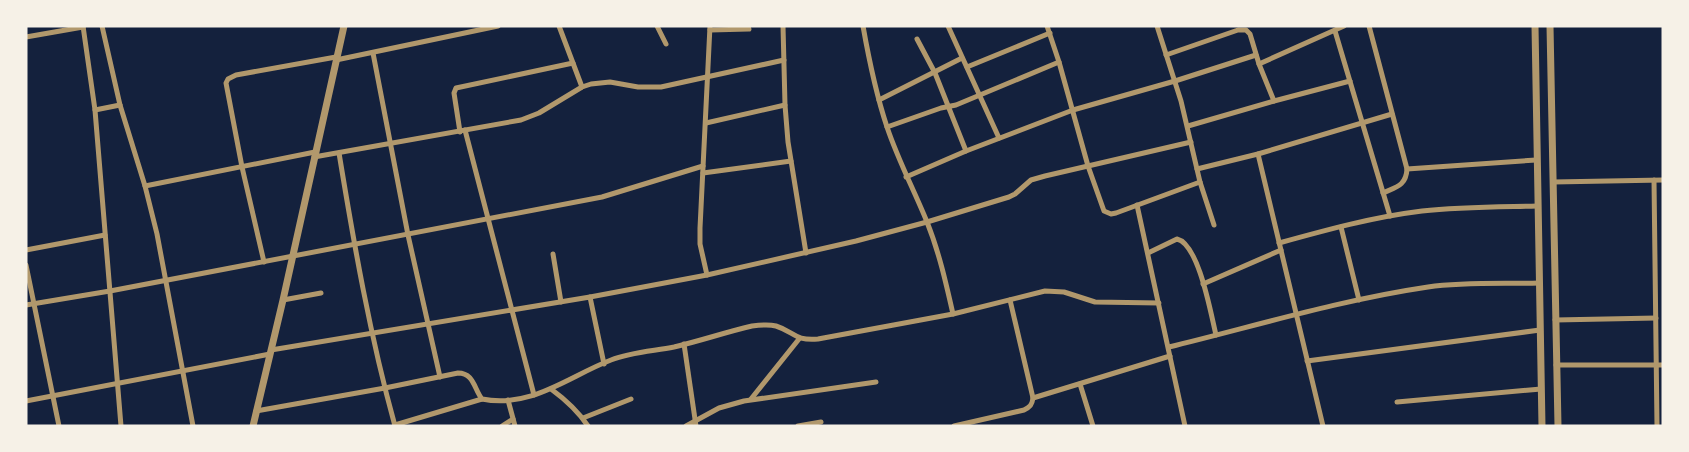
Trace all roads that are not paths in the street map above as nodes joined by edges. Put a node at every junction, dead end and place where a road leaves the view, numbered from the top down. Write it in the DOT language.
graph roads {
  1 [pos="83,26"];
  2 [pos="102,26"];
  3 [pos="344,26"];
  4 [pos="498,26"];
  5 [pos="559,26"];
  6 [pos="657,26"];
  7 [pos="783,26"];
  8 [pos="863,26"];
  9 [pos="1047,26"];
  10 [pos="1157,26"];
  11 [pos="1344,26"];
  12 [pos="1369,26"];
  13 [pos="1535,26"];
  14 [pos="1550,26"];
  15 [pos="950,27"];
  16 [pos="710,28"];
  17 [pos="749,29"];
  18 [pos="1335,30"];
  19 [pos="1050,33"];
  20 [pos="26,37"];
  21 [pos="917,39"];
  22 [pos="666,44"];
  23 [pos="373,53"];
  24 [pos="1166,55"];
  25 [pos="1256,55"];
  26 [pos="336,58"];
  27 [pos="962,58"];
  28 [pos="784,60"];
  29 [pos="1059,62"];
  30 [pos="573,64"];
  31 [pos="1258,64"];
  32 [pos="967,67"];
  33 [pos="935,73"];
  34 [pos="708,77"];
  35 [pos="1175,81"];
  36 [pos="1350,81"];
  37 [pos="582,87"];
  38 [pos="980,95"];
  39 [pos="879,100"];
  40 [pos="1274,101"];
  41 [pos="120,105"];
  42 [pos="785,105"];
  43 [pos="949,106"];
  44 [pos="95,110"];
  45 [pos="1073,110"];
  46 [pos="1392,114"];
  47 [pos="706,123"];
  48 [pos="1362,123"];
  49 [pos="1188,126"];
  50 [pos="887,127"];
  51 [pos="462,131"];
  52 [pos="999,138"];
  53 [pos="1191,142"];
  54 [pos="390,144"];
  55 [pos="966,151"];
  56 [pos="339,153"];
  57 [pos="315,154"];
  58 [pos="1258,154"];
  59 [pos="1536,160"];
  60 [pos="791,161"];
  61 [pos="242,166"];
  62 [pos="703,166"];
  63 [pos="1088,166"];
  64 [pos="1197,169"];
  65 [pos="1407,169"];
  66 [pos="703,173"];
  67 [pos="906,177"];
  68 [pos="1654,180"];
  69 [pos="1663,180"];
  70 [pos="1200,182"];
  71 [pos="1553,182"];
  72 [pos="146,186"];
  73 [pos="1383,193"];
  74 [pos="1137,205"];
  75 [pos="1537,206"];
  76 [pos="1390,216"];
  77 [pos="488,219"];
  78 [pos="927,222"];
  79 [pos="1214,225"];
  80 [pos="1341,227"];
  81 [pos="408,234"];
  82 [pos="105,235"];
  83 [pos="1279,243"];
  84 [pos="354,245"];
  85 [pos="26,250"];
  86 [pos="1281,250"];
  87 [pos="806,253"];
  88 [pos="1148,253"];
  89 [pos="552,254"];
  90 [pos="292,256"];
  91 [pos="264,262"];
  92 [pos="26,266"];
  93 [pos="707,275"];
  94 [pos="166,279"];
  95 [pos="1539,283"];
  96 [pos="1203,284"];
  97 [pos="110,291"];
  98 [pos="321,293"];
  99 [pos="590,297"];
  100 [pos="283,300"];
  101 [pos="1010,300"];
  102 [pos="1359,300"];
  103 [pos="561,302"];
  104 [pos="1159,302"];
  105 [pos="35,304"];
  106 [pos="26,305"];
  107 [pos="512,310"];
  108 [pos="953,314"];
  109 [pos="1296,315"];
  110 [pos="1656,318"];
  111 [pos="1556,320"];
  112 [pos="428,324"];
  113 [pos="1540,330"];
  114 [pos="373,333"];
  115 [pos="1216,336"];
  116 [pos="799,339"];
  117 [pos="684,344"];
  118 [pos="1168,347"];
  119 [pos="270,352"];
  120 [pos="1170,356"];
  121 [pos="1307,360"];
  122 [pos="604,364"];
  123 [pos="1556,365"];
  124 [pos="1660,365"];
  125 [pos="183,371"];
  126 [pos="440,377"];
  127 [pos="876,382"];
  128 [pos="118,384"];
  129 [pos="1080,384"];
  130 [pos="385,388"];
  131 [pos="551,390"];
  132 [pos="1541,390"];
  133 [pos="534,395"];
  134 [pos="54,396"];
  135 [pos="1033,398"];
  136 [pos="482,399"];
  137 [pos="631,399"];
  138 [pos="508,400"];
  139 [pos="750,400"];
  140 [pos="26,401"];
  141 [pos="1397,402"];
  142 [pos="256,411"];
  143 [pos="583,418"];
  144 [pos="513,419"];
  145 [pos="821,422"];
  146 [pos="695,424"];
  147 [pos="59,426"];
  148 [pos="121,426"];
  149 [pos="193,426"];
  150 [pos="253,426"];
  151 [pos="395,426"];
  152 [pos="502,426"];
  153 [pos="515,426"];
  154 [pos="588,426"];
  155 [pos="686,426"];
  156 [pos="798,426"];
  157 [pos="954,426"];
  158 [pos="1092,426"];
  159 [pos="1185,426"];
  160 [pos="1323,426"];
  161 [pos="1542,426"];
  162 [pos="1558,426"];
  163 [pos="1657,426"];
  1 -- 20 [label="street"];
  1 -- 44 [label="street"];
  2 -- 41 [label="street"];
  3 -- 26 [label="street"];
  4 -- 23 [label="street"];
  5 -- 30 [label="street"];
  6 -- 22 [label="street"];
  7 -- 28 [label="street"];
  8 -- 39 [label="street"];
  9 -- 19 [label="street"];
  10 -- 24 [label="street"];
  11 -- 18 [label="street"];
  12 -- 46 [label="street"];
  13 -- 59 [label="street"];
  14 -- 71 [label="street"];
  15 -- 27 [label="street"];
  16 -- 17 [label="street"];
  16 -- 34 [label="street"];
  18 -- 31 [label="street"];
  18 -- 36 [label="street"];
  19 -- 29 [label="street"];
  19 -- 32 [label="street"];
  21 -- 33 [label="street"];
  23 -- 26 [label="street"];
  23 -- 54 [label="street"];
  24 -- 25 [label="street"];
  24 -- 35 [label="street"];
  25 -- 31 [label="street"];
  25 -- 35 [label="street"];
  26 -- 57 [label="street"];
  26 -- 61 [label="street"];
  27 -- 32 [label="street"];
  27 -- 33 [label="street"];
  28 -- 34 [label="street"];
  28 -- 42 [label="street"];
  29 -- 38 [label="street"];
  29 -- 45 [label="street"];
  30 -- 37 [label="street"];
  30 -- 51 [label="street"];
  31 -- 40 [label="street"];
  32 -- 38 [label="street"];
  33 -- 39 [label="street"];
  33 -- 43 [label="street"];
  34 -- 37 [label="street"];
  34 -- 47 [label="street"];
  35 -- 45 [label="street"];
  35 -- 49 [label="street"];
  36 -- 40 [label="street"];
  36 -- 48 [label="street"];
  37 -- 51 [label="street"];
  38 -- 43 [label="street"];
  38 -- 52 [label="street"];
  39 -- 50 [label="street"];
  40 -- 49 [label="street"];
  41 -- 44 [label="street"];
  41 -- 72 [label="street"];
  42 -- 47 [label="street"];
  42 -- 60 [label="street"];
  43 -- 50 [label="street"];
  43 -- 55 [label="street"];
  44 -- 82 [label="street"];
  45 -- 52 [label="street"];
  45 -- 63 [label="street"];
  46 -- 48 [label="street"];
  46 -- 65 [label="street"];
  47 -- 62 [label="street"];
  48 -- 58 [label="street"];
  48 -- 73 [label="street"];
  49 -- 53 [label="street"];
  50 -- 67 [label="street"];
  51 -- 54 [label="street"];
  51 -- 77 [label="street"];
  52 -- 55 [label="street"];
  53 -- 63 [label="street"];
  53 -- 64 [label="street"];
  54 -- 56 [label="street"];
  54 -- 81 [label="street"];
  55 -- 67 [label="street"];
  56 -- 57 [label="street"];
  56 -- 84 [label="street"];
  57 -- 61 [label="street"];
  57 -- 90 [label="street"];
  58 -- 64 [label="street"];
  58 -- 83 [label="street"];
  59 -- 65 [label="street"];
  59 -- 75 [label="street"];
  60 -- 66 [label="street"];
  60 -- 87 [label="street"];
  61 -- 72 [label="street"];
  61 -- 91 [label="street"];
  62 -- 66 [label="street"];
  62 -- 77 [label="street"];
  63 -- 74 [label="street"];
  63 -- 78 [label="street"];
  64 -- 70 [label="street"];
  65 -- 73 [label="street"];
  66 -- 93 [label="street"];
  67 -- 78 [label="street"];
  68 -- 69 [label="street"];
  68 -- 71 [label="street"];
  68 -- 110 [label="street"];
  70 -- 74 [label="street"];
  70 -- 79 [label="street"];
  71 -- 111 [label="street"];
  72 -- 94 [label="street"];
  73 -- 76 [label="street"];
  74 -- 88 [label="street"];
  75 -- 76 [label="street"];
  75 -- 95 [label="street"];
  76 -- 80 [label="street"];
  77 -- 81 [label="street"];
  77 -- 107 [label="street"];
  78 -- 87 [label="street"];
  78 -- 108 [label="street"];
  80 -- 83 [label="street"];
  80 -- 102 [label="street"];
  81 -- 84 [label="street"];
  81 -- 112 [label="street"];
  82 -- 85 [label="street"];
  82 -- 97 [label="street"];
  83 -- 86 [label="street"];
  84 -- 90 [label="street"];
  84 -- 114 [label="street"];
  86 -- 96 [label="street"];
  86 -- 109 [label="street"];
  87 -- 93 [label="street"];
  88 -- 96 [label="street"];
  88 -- 104 [label="street"];
  89 -- 103 [label="street"];
  90 -- 91 [label="street"];
  90 -- 100 [label="street"];
  91 -- 94 [label="street"];
  92 -- 105 [label="street"];
  93 -- 99 [label="street"];
  94 -- 97 [label="street"];
  94 -- 125 [label="street"];
  95 -- 102 [label="street"];
  95 -- 113 [label="street"];
  96 -- 115 [label="street"];
  97 -- 105 [label="street"];
  97 -- 128 [label="street"];
  98 -- 100 [label="street"];
  99 -- 103 [label="street"];
  99 -- 122 [label="street"];
  100 -- 119 [label="street"];
  101 -- 104 [label="street"];
  101 -- 108 [label="street"];
  101 -- 135 [label="street"];
  102 -- 109 [label="street"];
  103 -- 107 [label="street"];
  104 -- 118 [label="street"];
  105 -- 106 [label="street"];
  105 -- 134 [label="street"];
  107 -- 112 [label="street"];
  107 -- 133 [label="street"];
  108 -- 116 [label="street"];
  109 -- 115 [label="street"];
  109 -- 121 [label="street"];
  110 -- 111 [label="street"];
  110 -- 124 [label="street"];
  111 -- 123 [label="street"];
  112 -- 114 [label="street"];
  112 -- 126 [label="street"];
  113 -- 121 [label="street"];
  113 -- 132 [label="street"];
  114 -- 119 [label="street"];
  114 -- 130 [label="street"];
  115 -- 118 [label="street"];
  116 -- 117 [label="street"];
  116 -- 139 [label="street"];
  117 -- 122 [label="street"];
  117 -- 146 [label="street"];
  118 -- 120 [label="street"];
  119 -- 125 [label="street"];
  119 -- 142 [label="street"];
  120 -- 129 [label="street"];
  120 -- 159 [label="street"];
  121 -- 160 [label="street"];
  122 -- 131 [label="street"];
  123 -- 124 [label="street"];
  123 -- 162 [label="street"];
  124 -- 163 [label="street"];
  125 -- 128 [label="street"];
  125 -- 149 [label="street"];
  126 -- 130 [label="street"];
  126 -- 136 [label="street"];
  127 -- 139 [label="street"];
  128 -- 134 [label="street"];
  128 -- 148 [label="street"];
  129 -- 135 [label="street"];
  129 -- 158 [label="street"];
  130 -- 142 [label="street"];
  130 -- 151 [label="street"];
  131 -- 133 [label="street"];
  131 -- 143 [label="street"];
  132 -- 141 [label="street"];
  132 -- 161 [label="street"];
  133 -- 138 [label="street"];
  134 -- 140 [label="street"];
  134 -- 147 [label="street"];
  135 -- 157 [label="street"];
  136 -- 138 [label="street"];
  136 -- 151 [label="street"];
  137 -- 143 [label="street"];
  138 -- 144 [label="street"];
  139 -- 146 [label="street"];
  142 -- 150 [label="street"];
  143 -- 154 [label="street"];
  144 -- 152 [label="street"];
  144 -- 153 [label="street"];
  145 -- 156 [label="street"];
  146 -- 155 [label="street"];
}
